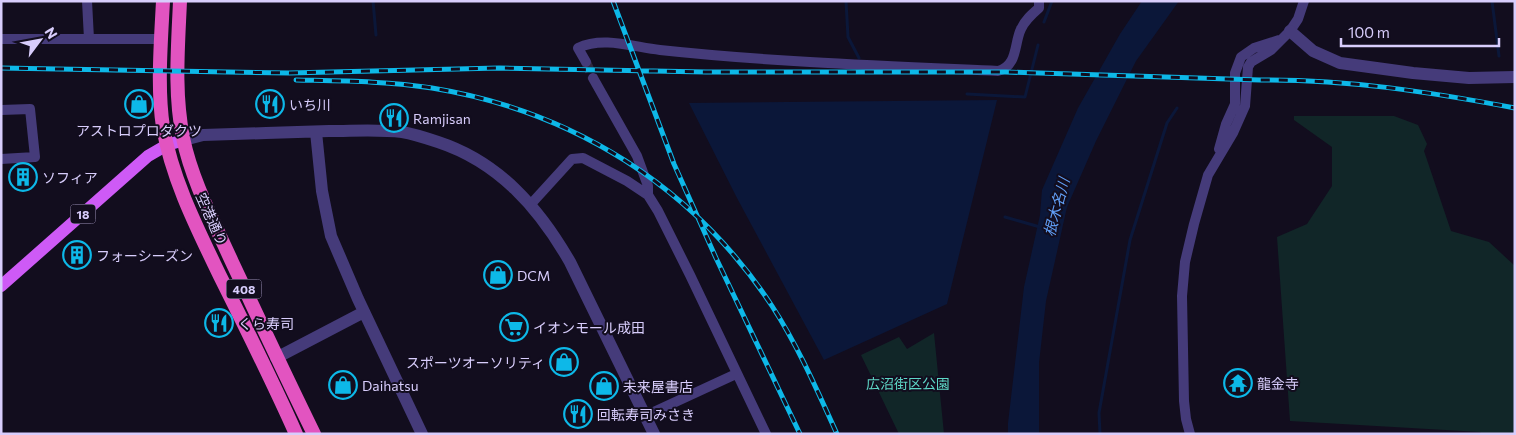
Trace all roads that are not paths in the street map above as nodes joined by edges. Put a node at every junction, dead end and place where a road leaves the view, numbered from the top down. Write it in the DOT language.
graph roads {
  1 [pos="87,1"];
  2 [pos="163,1"];
  3 [pos="180,1"];
  4 [pos="1039,1"];
  5 [pos="1304,1"];
  6 [pos="1286,36"];
  7 [pos="1,39"];
  8 [pos="89,39"];
  9 [pos="161,40"];
  10 [pos="586,62"];
  11 [pos="1515,76"];
  12 [pos="593,78"];
  13 [pos="1,110"];
  14 [pos="316,132"];
  15 [pos="184,140"];
  16 [pos="167,145"];
  17 [pos="1,159"];
  18 [pos="648,195"];
  19 [pos="530,204"];
  20 [pos="1,286"];
  21 [pos="364,312"];
  22 [pos="276,358"];
  23 [pos="736,374"];
  24 [pos="645,416"];
  25 [pos="296,434"];
  26 [pos="314,434"];
  27 [pos="422,434"];
  28 [pos="654,434"];
  29 [pos="766,434"];
  30 [pos="1190,434"];
  1 -- 8 [label="street"];
  2 -- 9 [label="highway, 空港通り / 408"];
  3 -- 15 [label="highway, 空港通り / 408"];
  4 -- 10 [label="street"];
  5 -- 6 [label="street"];
  6 -- 11 [label="street"];
  6 -- 30 [label="street"];
  7 -- 8 [label="street"];
  8 -- 9 [label="street"];
  9 -- 16 [label="highway, 空港通り / 408"];
  12 -- 18 [label="street"];
  13 -- 17 [label="street"];
  14 -- 15 [label="street"];
  14 -- 19 [label="street"];
  14 -- 21 [label="street"];
  15 -- 16 [label="main road, 18"];
  15 -- 22 [label="highway, 空港通り / 408"];
  16 -- 20 [label="main road, 18"];
  16 -- 25 [label="highway, 空港通り / 408"];
  18 -- 19 [label="street"];
  18 -- 23 [label="street"];
  19 -- 24 [label="street"];
  21 -- 22 [label="street"];
  21 -- 27 [label="street"];
  22 -- 26 [label="highway, 空港通り / 408"];
  23 -- 24 [label="street"];
  23 -- 29 [label="street"];
  24 -- 28 [label="street"];
}
